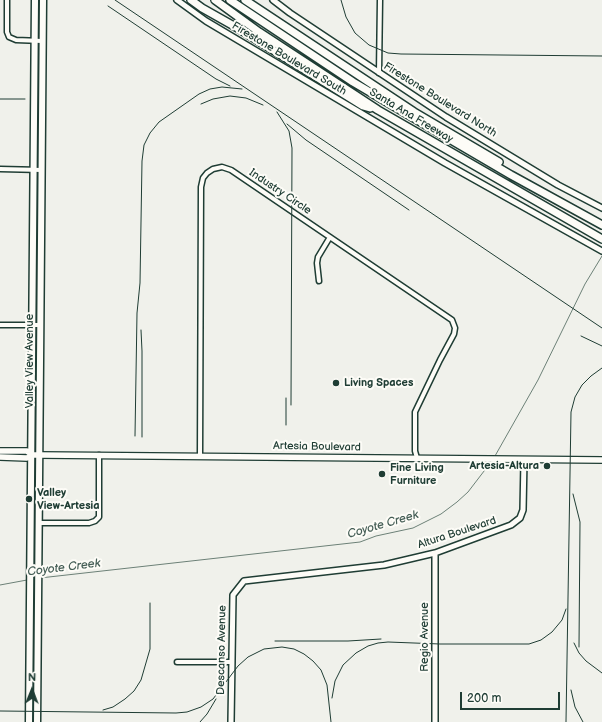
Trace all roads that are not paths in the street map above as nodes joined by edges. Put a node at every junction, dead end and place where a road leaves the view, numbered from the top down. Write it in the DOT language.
graph roads {
  1 [pos="7,0"];
  2 [pos="35,0"];
  3 [pos="43,0"];
  4 [pos="177,0"];
  5 [pos="191,0"];
  6 [pos="215,0"];
  7 [pos="230,0"];
  8 [pos="245,0"];
  9 [pos="273,0"];
  10 [pos="380,0"];
  11 [pos="35,41"];
  12 [pos="42,41"];
  13 [pos="379,72"];
  14 [pos="378,110"];
  15 [pos="0,170"];
  16 [pos="34,170"];
  17 [pos="42,170"];
  18 [pos="602,208"];
  19 [pos="602,220"];
  20 [pos="602,225"];
  21 [pos="330,237"];
  22 [pos="602,239"];
  23 [pos="600,249"];
  24 [pos="319,281"];
  25 [pos="0,325"];
  26 [pos="33,325"];
  27 [pos="40,325"];
  28 [pos="40,386"];
  29 [pos="32,387"];
  30 [pos="0,451"];
  31 [pos="32,454"];
  32 [pos="40,455"];
  33 [pos="99,455"];
  34 [pos="200,456"];
  35 [pos="0,457"];
  36 [pos="417,458"];
  37 [pos="524,460"];
  38 [pos="602,460"];
  39 [pos="39,523"];
  40 [pos="435,553"];
  41 [pos="244,581"];
  42 [pos="178,662"];
  43 [pos="232,662"];
  44 [pos="29,722"];
  45 [pos="37,722"];
  46 [pos="231,722"];
  47 [pos="434,722"];
  1 -- 11 [label="street"];
  2 -- 11 [label="main road, Valley View Avenue"];
  3 -- 12 [label="main road, Valley View Avenue"];
  4 -- 23 [label="street, Firestone Boulevard South"];
  5 -- 14 [label="highway"];
  6 -- 14 [label="highway, Santa Ana Freeway"];
  7 -- 20 [label="highway"];
  8 -- 19 [label="highway, Santa Ana Freeway"];
  9 -- 13 [label="street, Firestone Boulevard North"];
  10 -- 13 [label="street"];
  11 -- 12 [label="street"];
  11 -- 16 [label="main road, Valley View Avenue"];
  12 -- 17 [label="main road, Valley View Avenue"];
  13 -- 18 [label="street, Firestone Boulevard North"];
  14 -- 22 [label="highway, Santa Ana Freeway"];
  15 -- 16 [label="street"];
  16 -- 17 [label="street"];
  16 -- 26 [label="main road, Valley View Avenue"];
  17 -- 27 [label="main road, Valley View Avenue"];
  21 -- 24 [label="street"];
  21 -- 34 [label="street, Industry Circle"];
  21 -- 36 [label="street, Industry Circle"];
  25 -- 26 [label="street"];
  26 -- 27 [label="street"];
  26 -- 29 [label="main road, Valley View Avenue"];
  27 -- 28 [label="main road, Valley View Avenue"];
  28 -- 29 [label="main road"];
  28 -- 32 [label="main road, Valley View Avenue"];
  29 -- 31 [label="main road, Valley View Avenue"];
  30 -- 31 [label="main road, Artesia Boulevard"];
  31 -- 32 [label="main road, Artesia Boulevard"];
  31 -- 35 [label="main road, Artesia Boulevard"];
  31 -- 44 [label="main road, Valley View Avenue"];
  32 -- 33 [label="main road, Artesia Boulevard"];
  32 -- 39 [label="main road, Valley View Avenue"];
  33 -- 34 [label="main road, Artesia Boulevard"];
  33 -- 39 [label="street"];
  34 -- 36 [label="main road, Artesia Boulevard"];
  36 -- 37 [label="main road, Artesia Boulevard"];
  37 -- 38 [label="main road, Artesia Boulevard"];
  37 -- 40 [label="street, Altura Boulevard"];
  39 -- 45 [label="main road, Valley View Avenue"];
  40 -- 41 [label="street, Altura Boulevard"];
  40 -- 47 [label="street, Regio Avenue"];
  41 -- 43 [label="street, Descanso Avenue"];
  42 -- 43 [label="street"];
  43 -- 46 [label="street, Descanso Avenue"];
}
